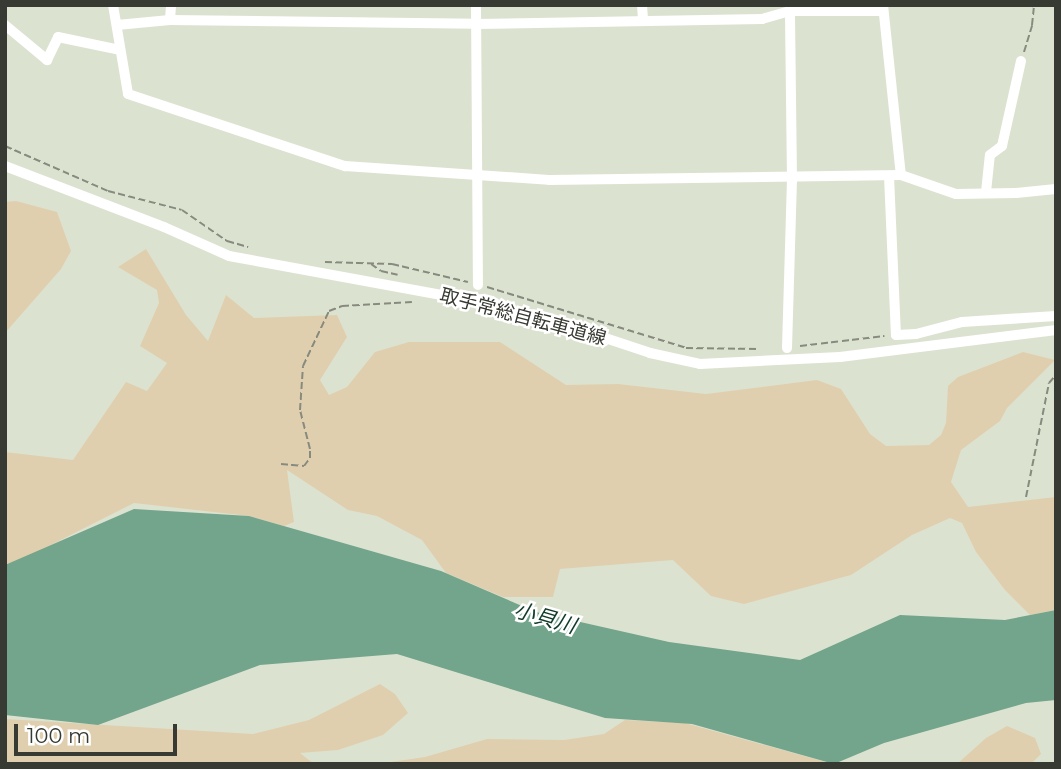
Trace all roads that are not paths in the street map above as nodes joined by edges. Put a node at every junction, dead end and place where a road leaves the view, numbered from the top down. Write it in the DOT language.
graph roads {
  1 [pos="113,5"];
  2 [pos="171,5"];
  3 [pos="476,5"];
  4 [pos="642,5"];
  5 [pos="883,8"];
  6 [pos="789,11"];
  7 [pos="643,19"];
  8 [pos="170,20"];
  9 [pos="117,24"];
  10 [pos="477,24"];
  11 [pos="5,25"];
  12 [pos="120,50"];
  13 [pos="1021,61"];
  14 [pos="5,166"];
  15 [pos="895,176"];
  16 [pos="479,177"];
  17 [pos="792,179"];
  18 [pos="1056,188"];
  19 [pos="986,192"];
  20 [pos="478,285"];
  21 [pos="1056,316"];
  22 [pos="1056,330"];
  23 [pos="787,348"];
  1 -- 9 [label="street"];
  2 -- 8 [label="street"];
  3 -- 10 [label="street"];
  4 -- 7 [label="street"];
  5 -- 6 [label="street"];
  5 -- 15 [label="street"];
  6 -- 7 [label="street"];
  6 -- 17 [label="street"];
  7 -- 10 [label="street"];
  8 -- 9 [label="street"];
  8 -- 10 [label="street"];
  9 -- 12 [label="street"];
  10 -- 16 [label="street"];
  11 -- 12 [label="street"];
  12 -- 16 [label="street"];
  13 -- 19 [label="street"];
  14 -- 22 [label="street, 取手常総自転車道線"];
  15 -- 17 [label="street"];
  15 -- 19 [label="street"];
  15 -- 21 [label="street"];
  16 -- 17 [label="street"];
  16 -- 20 [label="street"];
  17 -- 23 [label="street"];
  18 -- 19 [label="street"];
}
